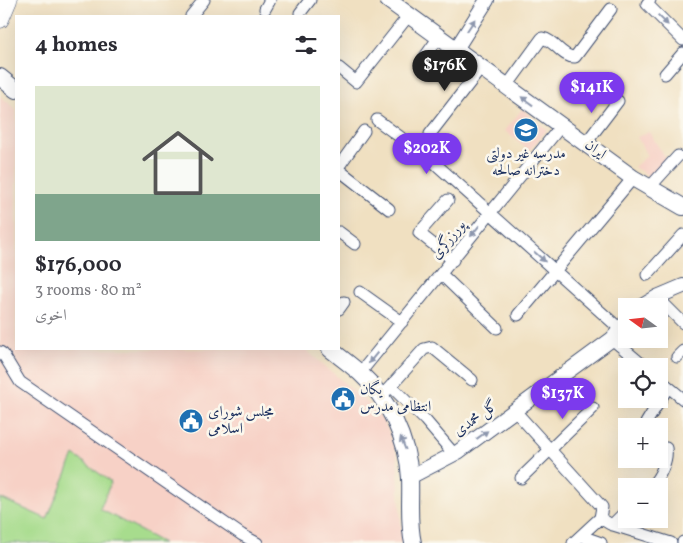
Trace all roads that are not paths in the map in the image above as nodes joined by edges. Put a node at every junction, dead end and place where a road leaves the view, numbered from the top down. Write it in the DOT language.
graph roads {
  1 [pos="8,0"];
  2 [pos="204,0"];
  3 [pos="310,0"];
  4 [pos="388,0"];
  5 [pos="487,0"];
  6 [pos="650,0"];
  7 [pos="611,9"];
  8 [pos="300,12"];
  9 [pos="192,15"];
  10 [pos="409,15"];
  11 [pos="0,19"];
  12 [pos="439,37"];
  13 [pos="683,40"];
  14 [pos="456,49"];
  15 [pos="683,53"];
  16 [pos="424,58"];
  17 [pos="482,67"];
  18 [pos="340,69"];
  19 [pos="665,74"];
  20 [pos="0,77"];
  21 [pos="507,86"];
  22 [pos="15,89"];
  23 [pos="618,101"];
  24 [pos="378,120"];
  25 [pos="561,126"];
  26 [pos="364,131"];
  27 [pos="430,134"];
  28 [pos="586,143"];
  29 [pos="678,156"];
  30 [pos="340,165"];
  31 [pos="340,171"];
  32 [pos="633,178"];
  33 [pos="649,188"];
  34 [pos="448,200"];
  35 [pos="683,207"];
  36 [pos="390,208"];
  37 [pos="491,213"];
  38 [pos="340,233"];
  39 [pos="683,235"];
  40 [pos="355,244"];
  41 [pos="452,260"];
  42 [pos="555,271"];
  43 [pos="441,274"];
  44 [pos="647,275"];
  45 [pos="683,286"];
  46 [pos="360,292"];
  47 [pos="657,296"];
  48 [pos="654,298"];
  49 [pos="518,315"];
  50 [pos="402,322"];
  51 [pos="683,323"];
  52 [pos="497,328"];
  53 [pos="618,329"];
  54 [pos="618,331"];
  55 [pos="331,350"];
  56 [pos="0,352"];
  57 [pos="360,373"];
  58 [pos="472,380"];
  59 [pos="668,388"];
  60 [pos="386,392"];
  61 [pos="683,399"];
  62 [pos="593,408"];
  63 [pos="515,411"];
  64 [pos="551,450"];
  65 [pos="454,454"];
  66 [pos="410,477"];
  67 [pos="521,478"];
  68 [pos="600,518"];
  69 [pos="618,519"];
  70 [pos="612,525"];
  71 [pos="577,539"];
  72 [pos="257,543"];
  73 [pos="413,543"];
  74 [pos="601,543"];
  75 [pos="671,543"];
  1 -- 11 [label="main road"];
  2 -- 9 [label="street"];
  3 -- 8 [label="street"];
  4 -- 10 [label="main road, ایران"];
  14 -- 5 [label="street, one-way"];
  6 -- 13 [label="street, one-way"];
  7 -- 21 [label="street"];
  10 -- 12 [label="main road, ایران"];
  10 -- 18 [label="street"];
  12 -- 14 [label="main road, ایران"];
  12 -- 16 [label="street"];
  14 -- 17 [label="main road, ایران"];
  15 -- 19 [label="street"];
  17 -- 21 [label="main road, ایران"];
  17 -- 27 [label="street"];
  20 -- 22 [label="main road"];
  25 -- 21 [label="main road, ایران, one-way"];
  23 -- 28 [label="street"];
  24 -- 37 [label="street"];
  25 -- 28 [label="main road, ایران"];
  25 -- 37 [label="street, پورزرگری"];
  26 -- 30 [label="street"];
  28 -- 32 [label="main road, ایران"];
  29 -- 33 [label="street"];
  31 -- 36 [label="street"];
  32 -- 33 [label="main road, ایران"];
  32 -- 42 [label="street"];
  33 -- 35 [label="main road, ایران"];
  34 -- 41 [label="street"];
  37 -- 41 [label="street, پورزرگری, one-way"];
  37 -- 42 [label="street, one-way"];
  38 -- 40 [label="street"];
  39 -- 44 [label="street"];
  41 -- 43 [label="street, پورزرگری"];
  42 -- 49 [label="street"];
  42 -- 53 [label="street"];
  43 -- 50 [label="street, پورزرگری"];
  43 -- 52 [label="street"];
  45 -- 47 [label="street"];
  46 -- 50 [label="street"];
  47 -- 48 [label="street"];
  47 -- 51 [label="street"];
  50 -- 57 [label="street, پورزرگری, one-way"];
  54 -- 63 [label="street, گل محمدی"];
  55 -- 57 [label="main road"];
  56 -- 72 [label="street"];
  57 -- 60 [label="main road"];
  58 -- 60 [label="street"];
  59 -- 61 [label="street"];
  60 -- 65 [label="street"];
  66 -- 60 [label="main road, one-way"];
  62 -- 64 [label="street"];
  63 -- 64 [label="street"];
  65 -- 63 [label="street, گل محمدی, one-way"];
  64 -- 67 [label="street"];
  64 -- 68 [label="street"];
  65 -- 66 [label="street, گل محمدی"];
  66 -- 73 [label="main road"];
  68 -- 70 [label="street"];
  68 -- 71 [label="street"];
  69 -- 70 [label="street"];
  70 -- 75 [label="street"];
  71 -- 74 [label="street"];
}
